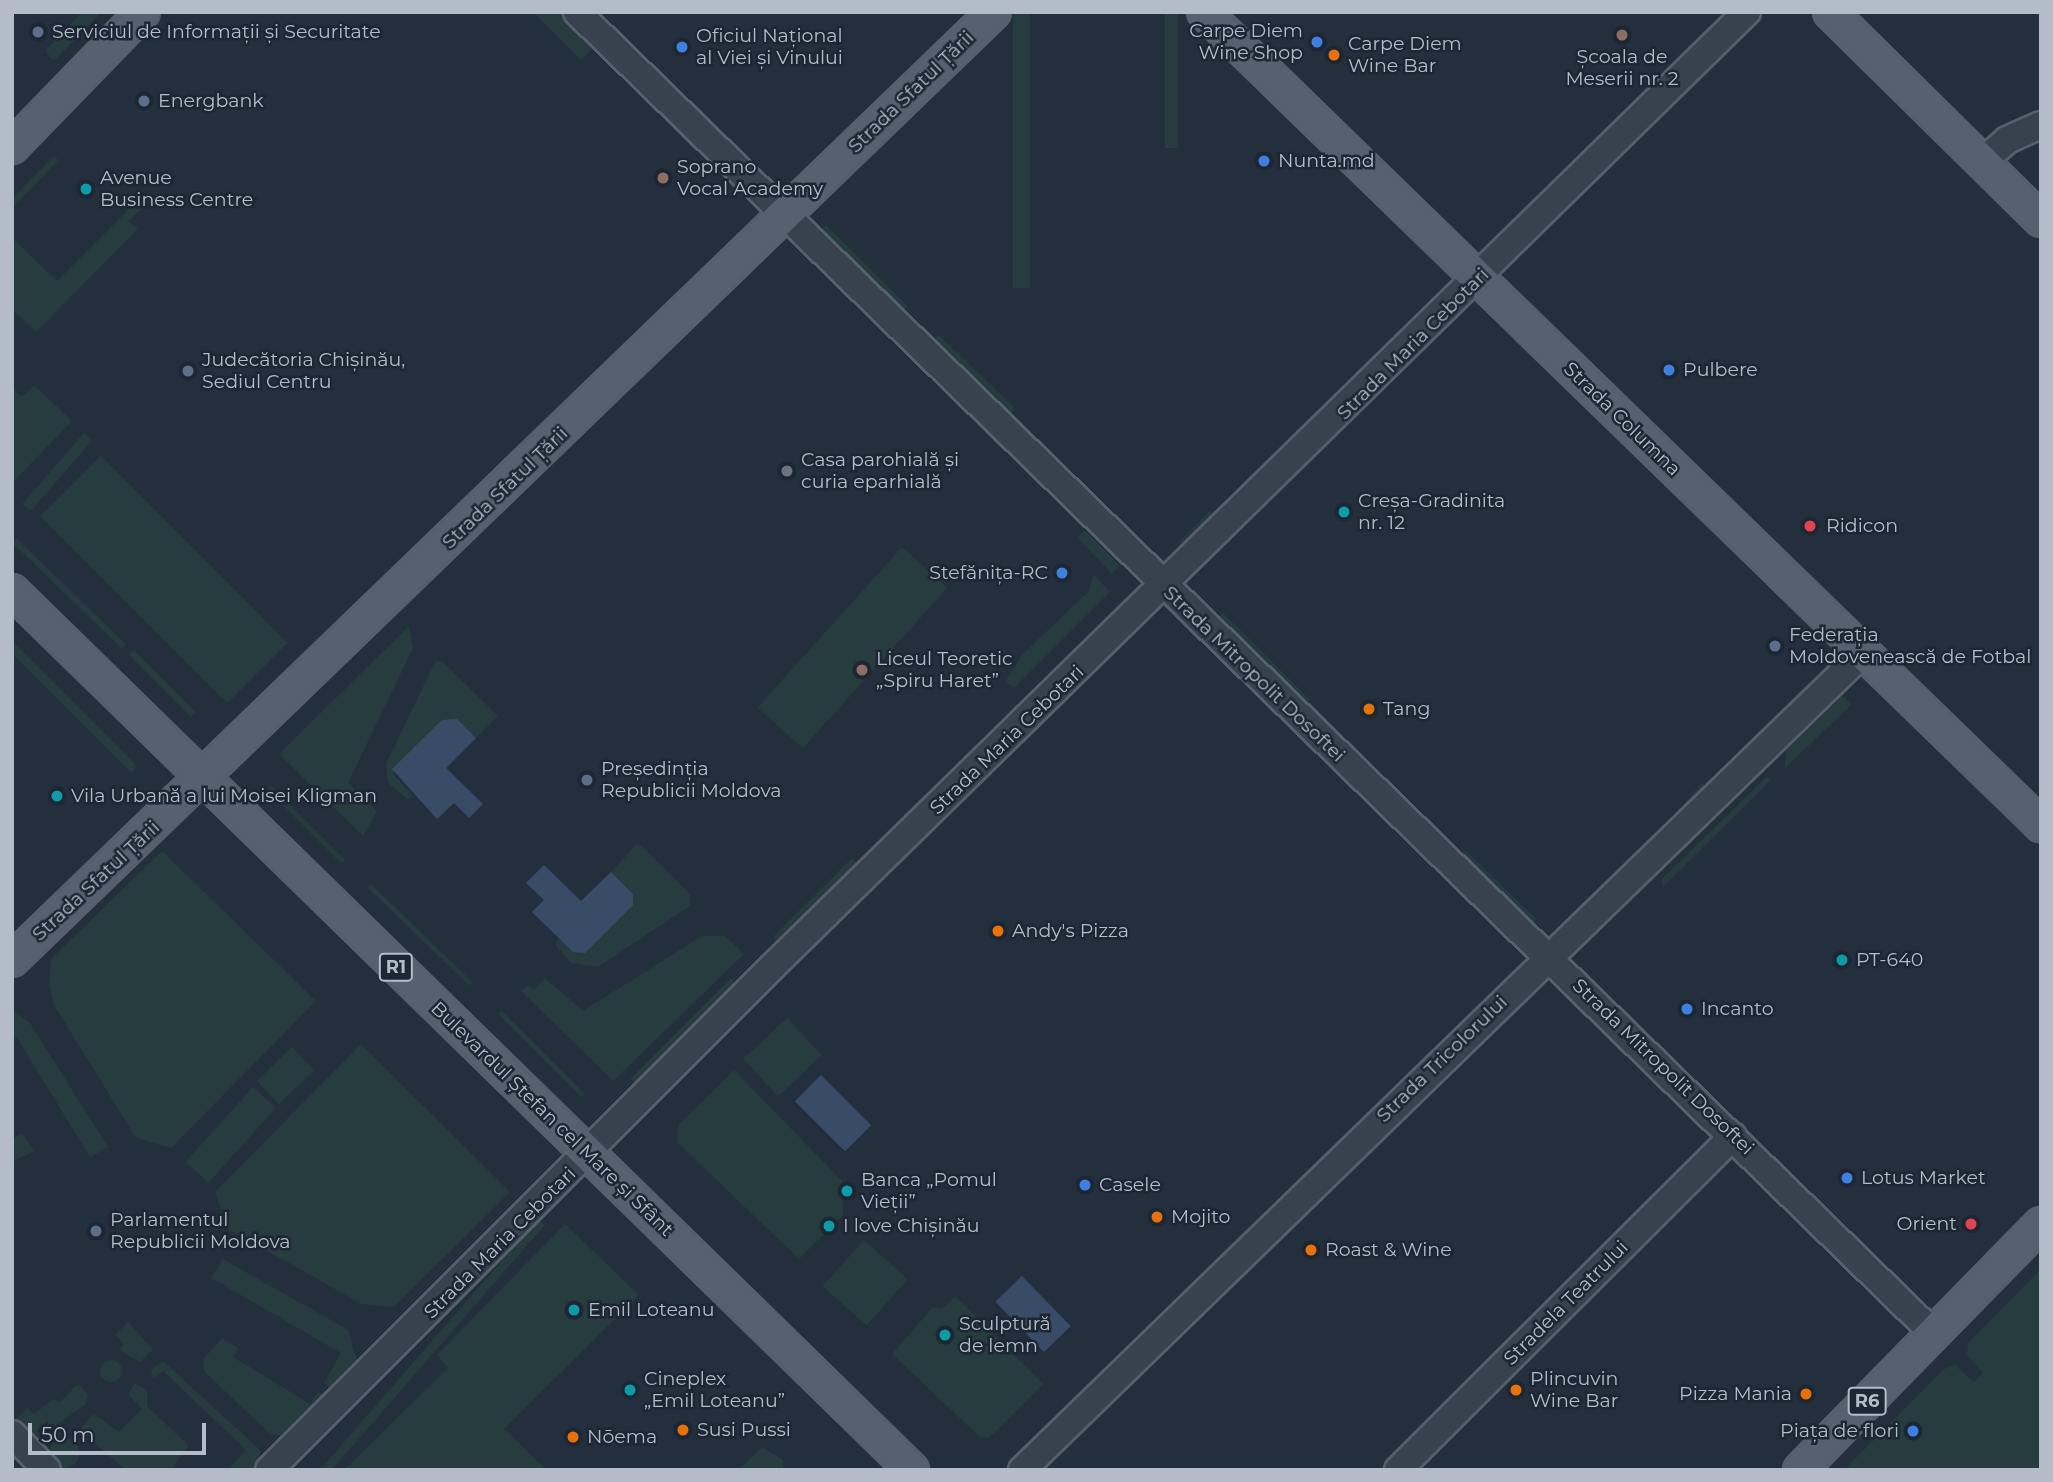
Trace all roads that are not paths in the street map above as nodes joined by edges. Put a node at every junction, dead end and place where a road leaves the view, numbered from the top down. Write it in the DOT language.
graph roads {
  1 [pos="143,12"];
  2 [pos="578,12"];
  3 [pos="994,12"];
  4 [pos="1204,12"];
  5 [pos="1747,12"];
  6 [pos="1830,12"];
  7 [pos="2041,125"];
  8 [pos="12,147"];
  9 [pos="1983,162"];
  10 [pos="784,214"];
  11 [pos="2041,220"];
  12 [pos="1478,280"];
  13 [pos="1165,587"];
  14 [pos="12,591"];
  15 [pos="1864,652"];
  16 [pos="204,779"];
  17 [pos="2041,825"];
  18 [pos="1550,957"];
  19 [pos="12,960"];
  20 [pos="1733,1136"];
  21 [pos="588,1154"];
  22 [pos="2041,1224"];
  23 [pos="1933,1333"];
  24 [pos="12,1434"];
  25 [pos="47,1470"];
  26 [pos="269,1470"];
  27 [pos="912,1470"];
  28 [pos="1022,1470"];
  29 [pos="1398,1470"];
  30 [pos="1800,1470"];
  1 -- 8 [label="main road"];
  2 -- 10 [label="street, Strada Mitropolit Dosoftei"];
  3 -- 10 [label="main road, Strada Sfatul Țării"];
  4 -- 12 [label="main road, Strada Columna"];
  5 -- 12 [label="street, Strada Maria Cebotari"];
  6 -- 9 [label="main road"];
  7 -- 9 [label="street"];
  9 -- 11 [label="main road"];
  10 -- 13 [label="street, Strada Mitropolit Dosoftei"];
  10 -- 16 [label="main road, Strada Sfatul Țării"];
  12 -- 13 [label="street, Strada Maria Cebotari"];
  12 -- 15 [label="main road, Strada Columna"];
  13 -- 18 [label="street, Strada Mitropolit Dosoftei"];
  13 -- 21 [label="street, Strada Maria Cebotari"];
  14 -- 16 [label="main road, Bulevardul Ștefan cel Mare și Sfânt / R1"];
  15 -- 17 [label="main road, Strada Columna"];
  15 -- 18 [label="street, Strada Tricolorului"];
  16 -- 19 [label="main road, Strada Sfatul Țării"];
  16 -- 21 [label="main road, Bulevardul Ștefan cel Mare și Sfânt / R1"];
  18 -- 20 [label="street, Strada Mitropolit Dosoftei"];
  18 -- 28 [label="street, Strada Tricolorului"];
  20 -- 23 [label="street, Strada Mitropolit Dosoftei"];
  20 -- 29 [label="street, Stradela Teatrului"];
  21 -- 26 [label="street, Strada Maria Cebotari"];
  21 -- 27 [label="main road, Bulevardul Ștefan cel Mare și Sfânt / R1"];
  22 -- 23 [label="main road, R6"];
  23 -- 30 [label="main road, R6"];
  24 -- 25 [label="street"];
}
